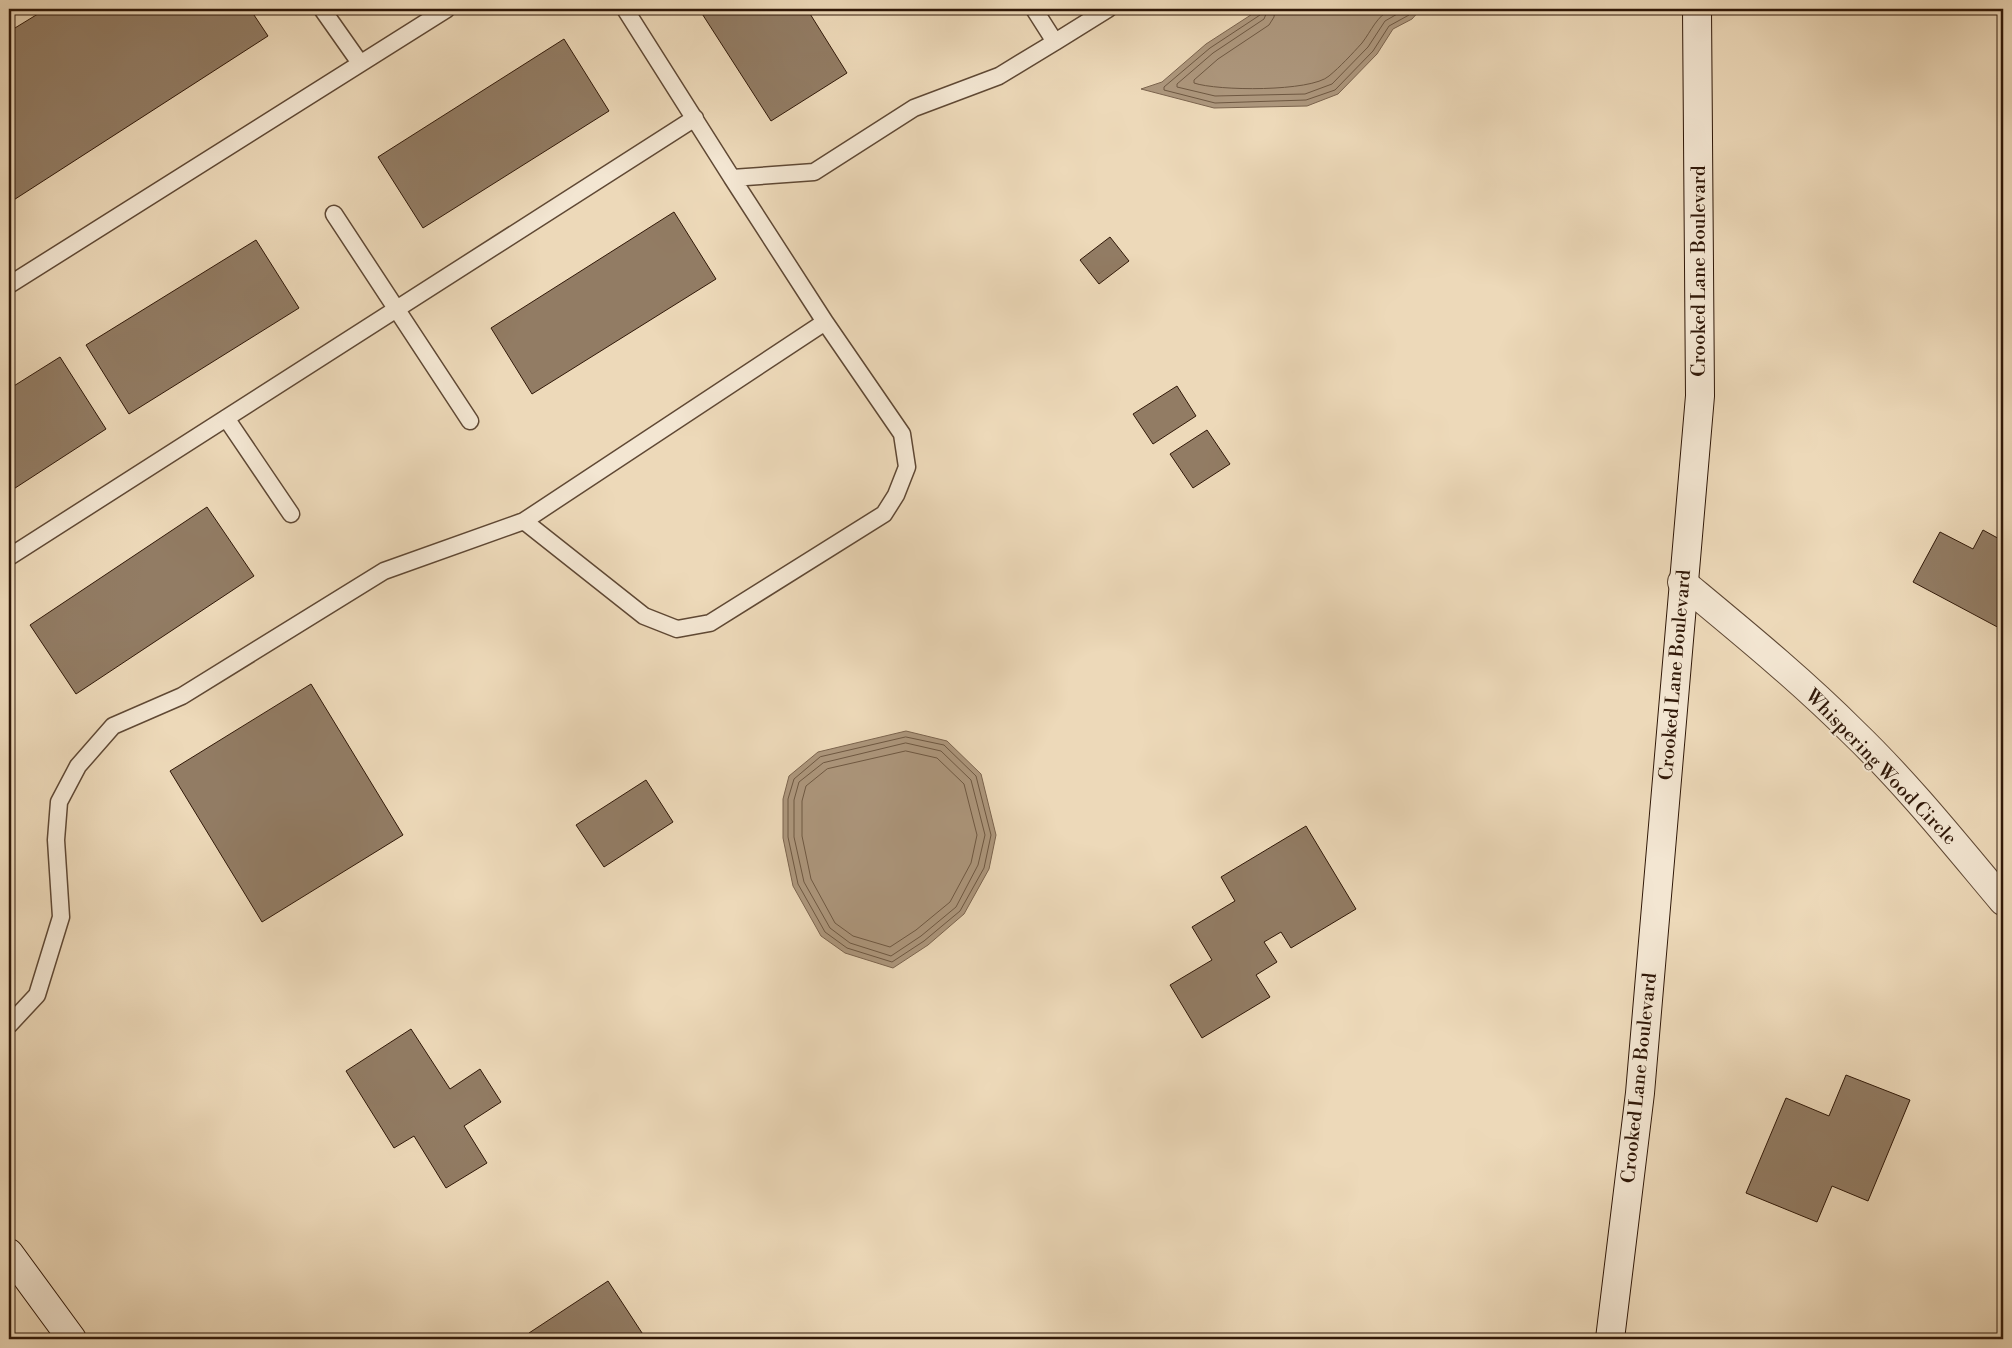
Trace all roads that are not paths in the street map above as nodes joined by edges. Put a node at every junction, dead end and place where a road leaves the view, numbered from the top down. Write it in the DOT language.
graph roads {
  1 [pos="322,9"];
  2 [pos="625,9"];
  3 [pos="1034,9"];
  4 [pos="1108,9"];
  5 [pos="1697,9"];
  6 [pos="442,10"];
  7 [pos="1055,42"];
  8 [pos="360,63"];
  9 [pos="695,118"];
  10 [pos="732,178"];
  11 [pos="334,214"];
  12 [pos="9,285"];
  13 [pos="398,308"];
  14 [pos="825,322"];
  15 [pos="226,418"];
  16 [pos="470,421"];
  17 [pos="291,514"];
  18 [pos="524,521"];
  19 [pos="9,557"];
  20 [pos="1682,582"];
  21 [pos="2003,901"];
  22 [pos="9,1025"];
  23 [pos="9,1253"];
  24 [pos="72,1339"];
  25 [pos="1610,1339"];
  1 -- 8 [label="lane"];
  2 -- 9 [label="lane"];
  3 -- 7 [label="lane"];
  4 -- 7 [label="lane"];
  5 -- 20 [label="street, Crooked Lane Boulevard"];
  6 -- 8 [label="lane"];
  7 -- 10 [label="lane"];
  8 -- 12 [label="lane"];
  9 -- 10 [label="lane"];
  9 -- 13 [label="lane"];
  10 -- 14 [label="lane"];
  11 -- 13 [label="lane"];
  13 -- 15 [label="lane"];
  13 -- 16 [label="lane"];
  14 -- 18 [label="lane"];
  14 -- 18 [label="lane"];
  15 -- 17 [label="lane"];
  15 -- 19 [label="lane"];
  18 -- 22 [label="lane"];
  20 -- 21 [label="street, Whispering Wood Circle"];
  20 -- 25 [label="street, Crooked Lane Boulevard"];
  23 -- 24 [label="street"];
}
